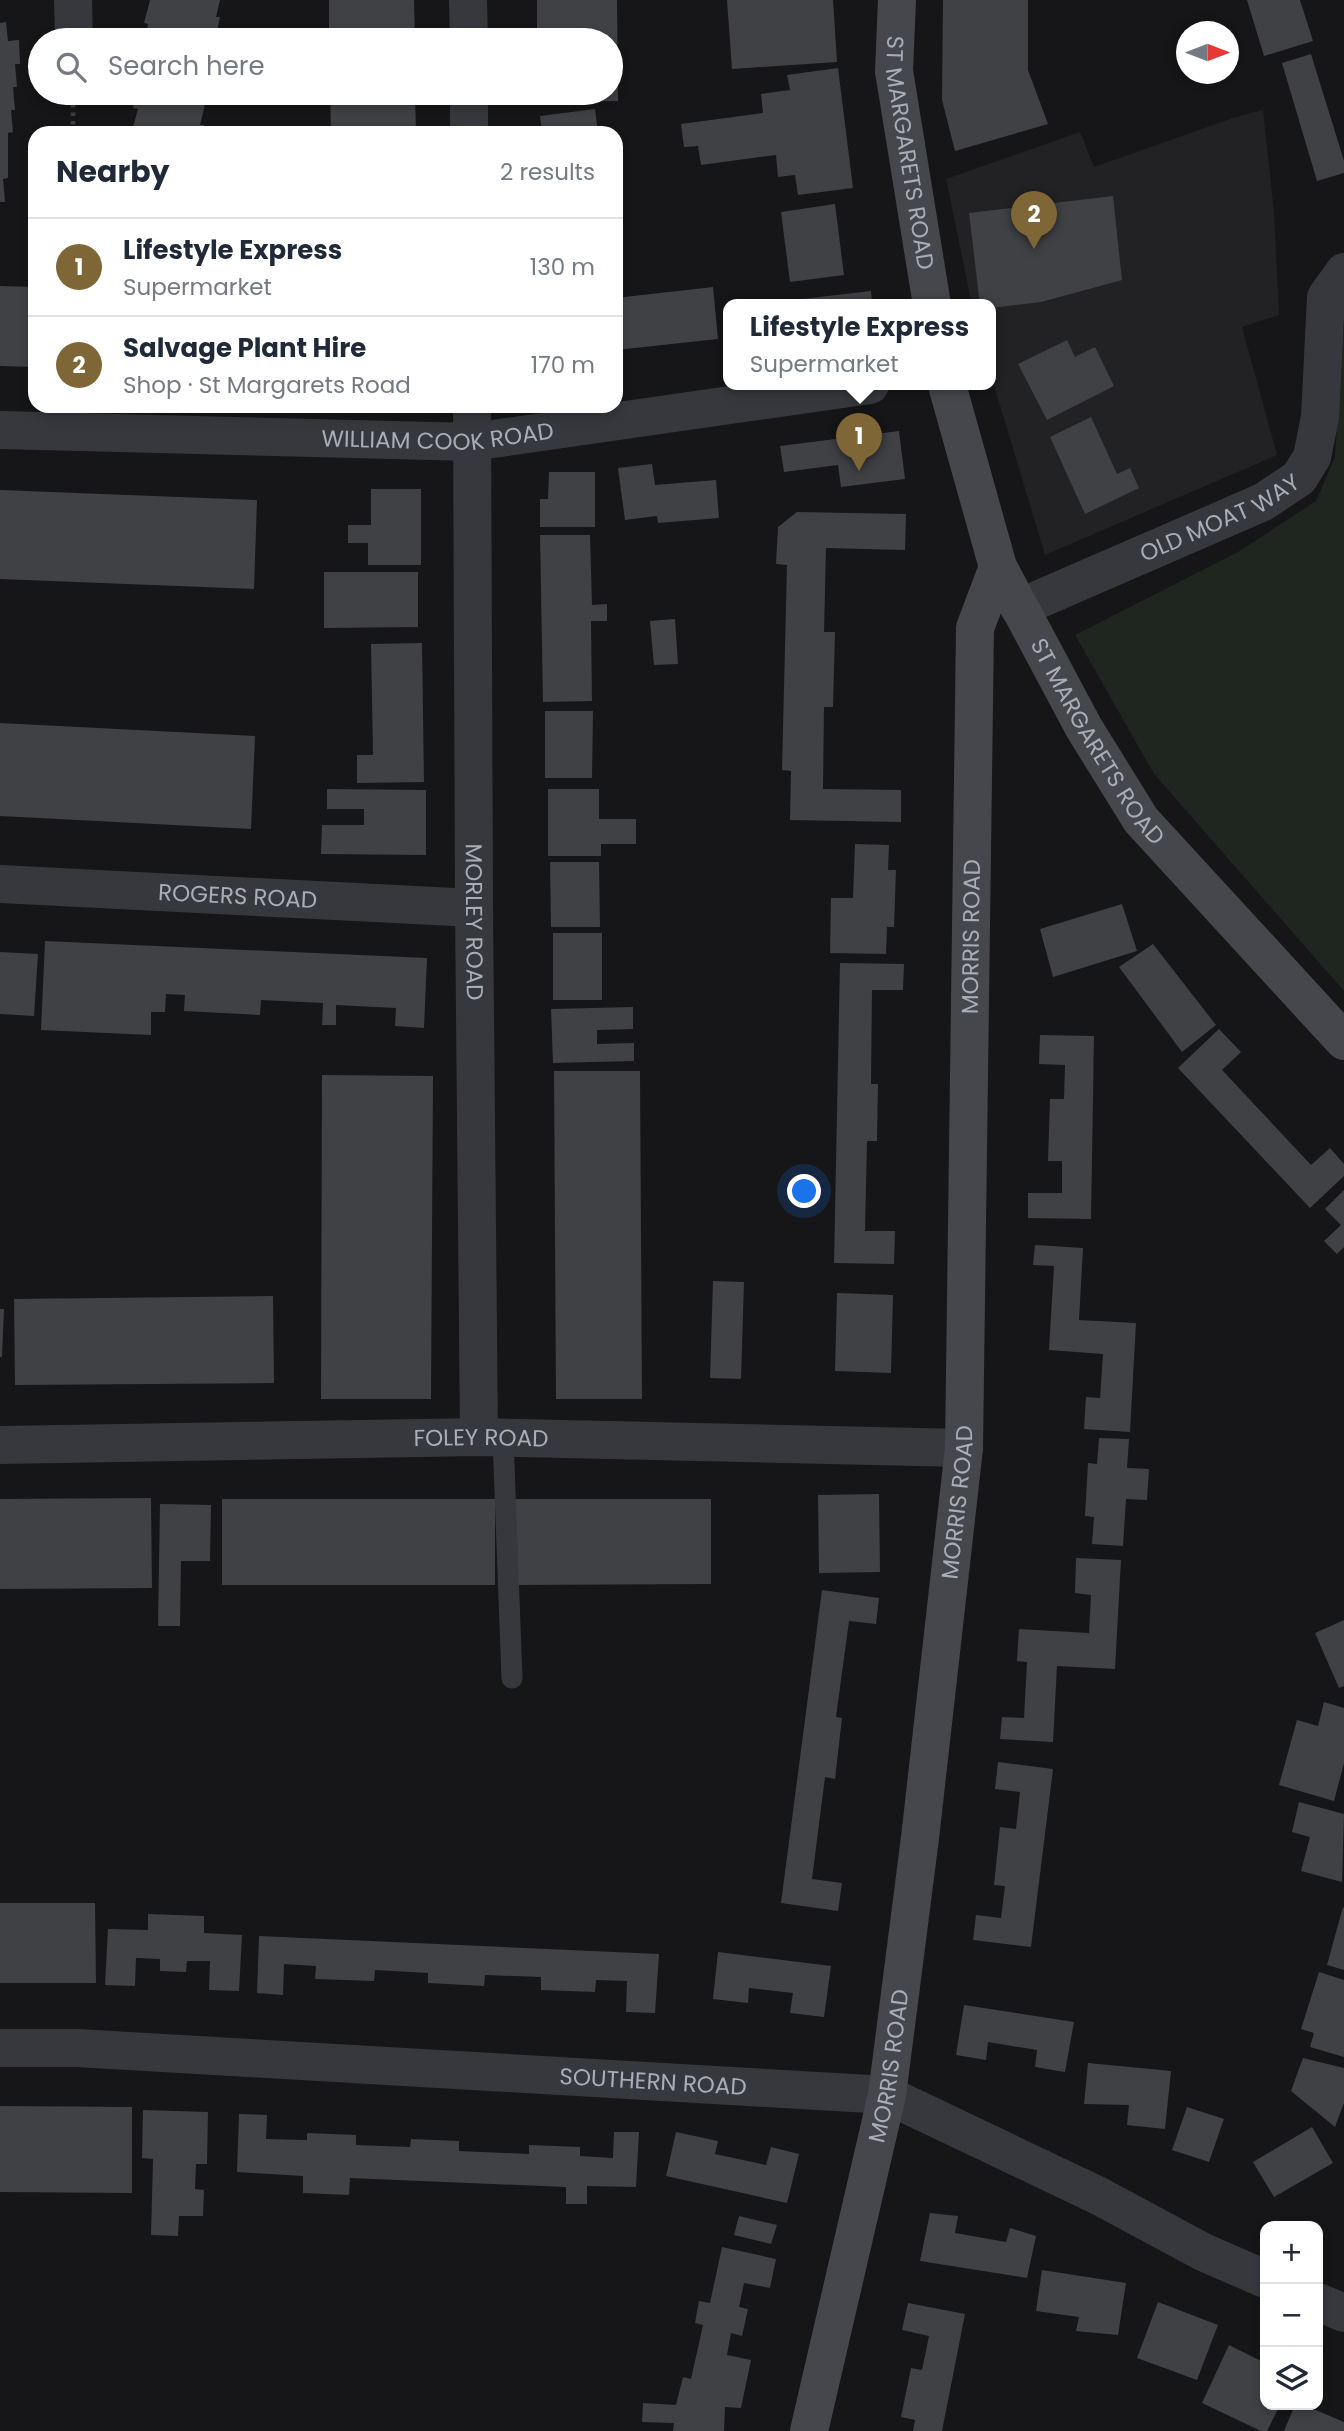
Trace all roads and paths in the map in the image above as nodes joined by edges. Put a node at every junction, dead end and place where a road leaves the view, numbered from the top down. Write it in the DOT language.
graph roads {
  1 [pos="73,0"];
  2 [pos="468,0"];
  3 [pos="897,0"];
  4 [pos="74,28"];
  5 [pos="468,28"];
  6 [pos="73,105"];
  7 [pos="469,105"];
  8 [pos="73,126"];
  9 [pos="470,126"];
  10 [pos="1344,272"];
  11 [pos="931,299"];
  12 [pos="819,390"];
  13 [pos="948,390"];
  14 [pos="623,409"];
  15 [pos="584,413"];
  16 [pos="472,424"];
  17 [pos="0,429"];
  18 [pos="998,567"];
  19 [pos="1019,608"];
  20 [pos="0,884"];
  21 [pos="474,908"];
  22 [pos="1344,1041"];
  23 [pos="491,1438"];
  24 [pos="0,1445"];
  25 [pos="964,1448"];
  26 [pos="512,1678"];
  27 [pos="0,2048"];
  28 [pos="887,2095"];
  29 [pos="1260,2277"];
  30 [pos="1323,2304"];
  31 [pos="1344,2313"];
  32 [pos="809,2431"];
  1 -- 4 [label="street"];
  2 -- 5 [label="street"];
  3 -- 11 [label="street, ST MARGARETS ROAD"];
  6 -- 8 [label="path"];
  7 -- 9 [label="street"];
  10 -- 19 [label="street, OLD MOAT WAY"];
  12 -- 14 [label="street, WILLIAM COOK ROAD"];
  13 -- 18 [label="street, ST MARGARETS ROAD"];
  15 -- 16 [label="street, WILLIAM COOK ROAD"];
  16 -- 17 [label="street, WILLIAM COOK ROAD"];
  16 -- 21 [label="street, MORLEY ROAD"];
  18 -- 19 [label="street, ST MARGARETS ROAD"];
  18 -- 25 [label="street, MORRIS ROAD"];
  19 -- 22 [label="street, ST MARGARETS ROAD"];
  20 -- 21 [label="street, ROGERS ROAD"];
  21 -- 23 [label="street, MORLEY ROAD"];
  23 -- 24 [label="street, FOLEY ROAD"];
  23 -- 25 [label="street, FOLEY ROAD"];
  23 -- 26 [label="lane"];
  25 -- 28 [label="street, MORRIS ROAD"];
  27 -- 28 [label="street, SOUTHERN ROAD"];
  28 -- 29 [label="street, SOUTHERN ROAD"];
  28 -- 32 [label="street, MORRIS ROAD"];
  30 -- 31 [label="street"];
}
